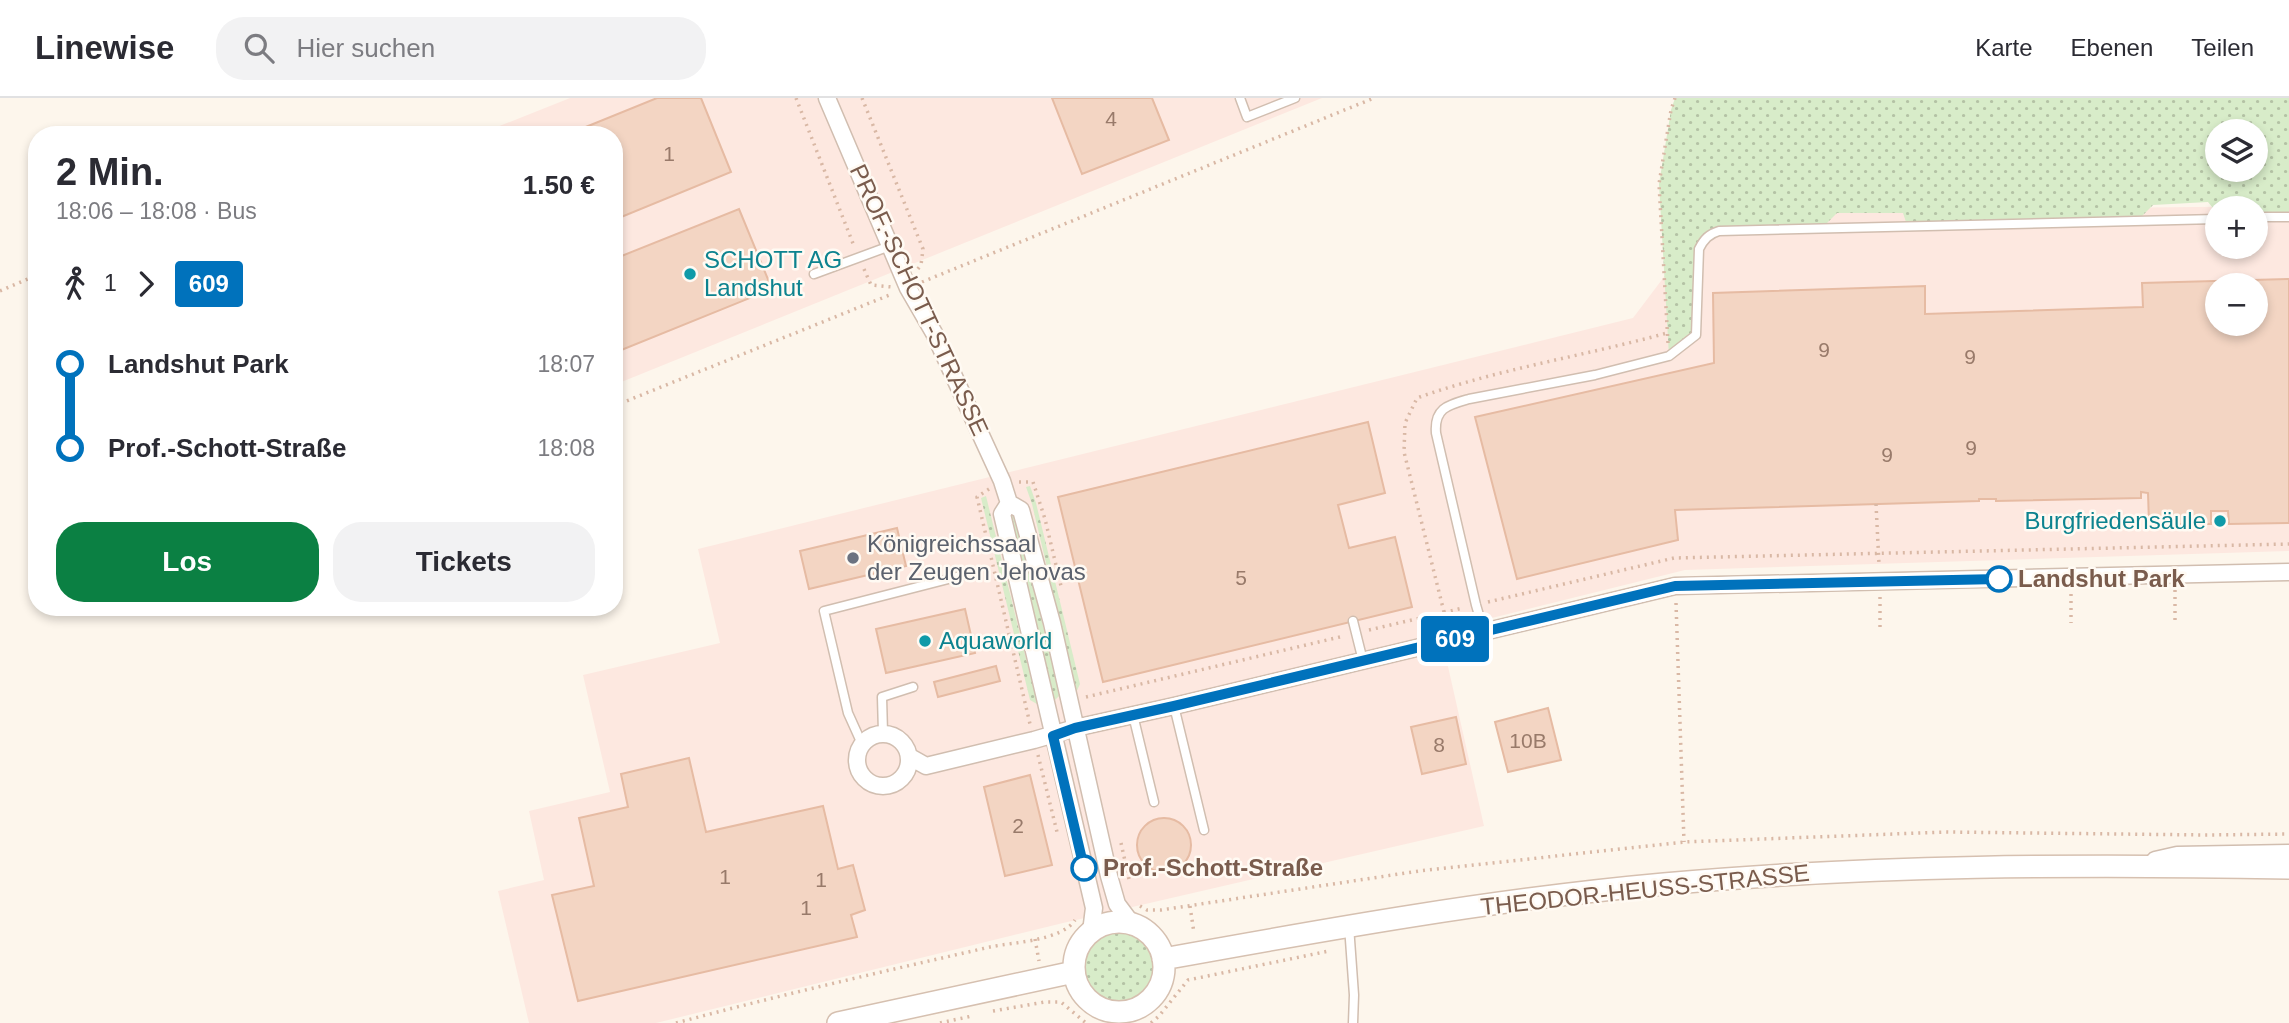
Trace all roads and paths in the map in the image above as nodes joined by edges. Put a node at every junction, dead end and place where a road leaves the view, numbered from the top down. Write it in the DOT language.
graph roads {
  1 [pos="796,98"];
  2 [pos="827,98"];
  3 [pos="862,98"];
  4 [pos="1240,98"];
  5 [pos="1295,98"];
  6 [pos="1374,98"];
  7 [pos="1675,98"];
  8 [pos="2268,217"];
  9 [pos="2289,217"];
  10 [pos="2205,219"];
  11 [pos="890,246"];
  12 [pos="859,258"];
  13 [pos="814,274"];
  14 [pos="28,279"];
  15 [pos="908,288"];
  16 [pos="0,291"];
  17 [pos="1667,334"];
  18 [pos="1669,356"];
  19 [pos="623,402"];
  20 [pos="1002,481"];
  21 [pos="1009,503"];
  22 [pos="2289,572"];
  23 [pos="968,574"];
  24 [pos="1675,586"];
  25 [pos="1444,612"];
  26 [pos="1353,621"];
  27 [pos="1484,632"];
  28 [pos="1363,661"];
  29 [pos="913,687"];
  30 [pos="1174,706"];
  31 [pos="1133,715"];
  32 [pos="1075,728"];
  33 [pos="883,733"];
  34 [pos="1053,736"];
  35 [pos="1034,740"];
  36 [pos="862,744"];
  37 [pos="910,757"];
  38 [pos="1154,802"];
  39 [pos="1204,830"];
  40 [pos="2289,834"];
  41 [pos="1684,842"];
  42 [pos="1060,845"];
  43 [pos="2289,853"];
  44 [pos="2131,865"];
  45 [pos="2289,868"];
  46 [pos="1092,902"];
  47 [pos="1135,914"];
  48 [pos="1091,932"];
  49 [pos="1350,936"];
  50 [pos="1163,959"];
  51 [pos="1074,972"];
  52 [pos="993,1011"];
  53 [pos="980,1014"];
  54 [pos="676,1023"];
  55 [pos="838,1023"];
  56 [pos="940,1023"];
  57 [pos="1086,1023"];
  58 [pos="1151,1023"];
  59 [pos="1353,1023"];
  1 -- 12 [label="path"];
  2 -- 11 [label="street, PROF.-SCHOTT-STRASSE"];
  3 -- 15 [label="path"];
  4 -- 5 [label="lane"];
  6 -- 15 [label="path"];
  7 -- 17 [label="path"];
  8 -- 9 [label="lane"];
  10 -- 18 [label="lane"];
  11 -- 12 [label="lane"];
  11 -- 15 [label="street, PROF.-SCHOTT-STRASSE"];
  12 -- 13 [label="lane"];
  12 -- 15 [label="path"];
  14 -- 16 [label="path"];
  15 -- 19 [label="path"];
  15 -- 20 [label="street, PROF.-SCHOTT-STRASSE"];
  17 -- 18 [label="path"];
  17 -- 25 [label="path"];
  18 -- 27 [label="lane"];
  20 -- 21 [label="street, PROF.-SCHOTT-STRASSE"];
  20 -- 35 [label="path"];
  21 -- 32 [label="street, PROF.-SCHOTT-STRASSE"];
  21 -- 34 [label="street, PROF.-SCHOTT-STRASSE"];
  22 -- 24 [label="street"];
  23 -- 36 [label="lane"];
  24 -- 27 [label="street"];
  24 -- 41 [label="path"];
  26 -- 28 [label="lane"];
  27 -- 28 [label="street"];
  28 -- 30 [label="street"];
  29 -- 33 [label="lane"];
  30 -- 31 [label="street"];
  30 -- 39 [label="lane"];
  31 -- 32 [label="street"];
  31 -- 38 [label="lane"];
  32 -- 34 [label="street"];
  32 -- 47 [label="street, PROF.-SCHOTT-STRASSE"];
  33 -- 36 [label="street"];
  33 -- 37 [label="street"];
  34 -- 35 [label="street"];
  34 -- 46 [label="street, PROF.-SCHOTT-STRASSE"];
  35 -- 37 [label="street"];
  35 -- 42 [label="path"];
  36 -- 37 [label="street"];
  40 -- 41 [label="path"];
  41 -- 47 [label="path"];
  43 -- 44 [label="street, THEODOR-HEUSS-STRASSE"];
  44 -- 45 [label="main road, THEODOR-HEUSS-STRASSE"];
  44 -- 49 [label="main road, THEODOR-HEUSS-STRASSE"];
  46 -- 48 [label="street, PROF.-SCHOTT-STRASSE"];
  46 -- 54 [label="path"];
  47 -- 48 [label="main road"];
  47 -- 50 [label="main road"];
  48 -- 51 [label="main road"];
  49 -- 50 [label="main road, THEODOR-HEUSS-STRASSE"];
  49 -- 58 [label="path"];
  49 -- 59 [label="lane"];
  50 -- 51 [label="main road"];
  51 -- 55 [label="main road"];
  52 -- 57 [label="path"];
  53 -- 56 [label="path"];
}
